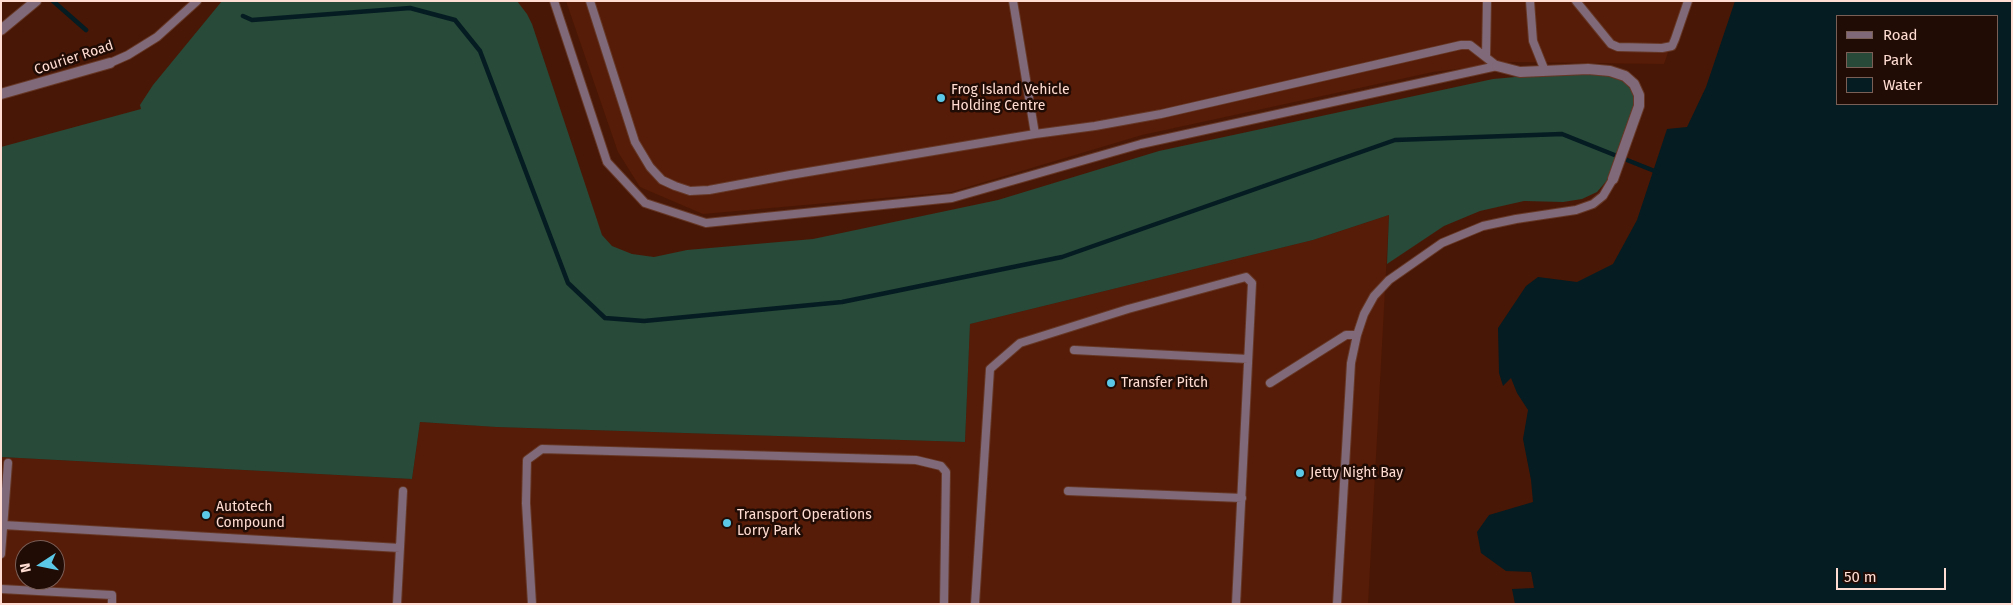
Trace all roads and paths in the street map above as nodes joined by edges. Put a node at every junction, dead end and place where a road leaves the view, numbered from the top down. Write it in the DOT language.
graph roads {
  1 [pos="197,1"];
  2 [pos="554,1"];
  3 [pos="590,1"];
  4 [pos="1013,1"];
  5 [pos="1487,1"];
  6 [pos="1530,1"];
  7 [pos="1576,1"];
  8 [pos="1688,1"];
  9 [pos="35,3"];
  10 [pos="1,30"];
  11 [pos="1486,57"];
  12 [pos="110,63"];
  13 [pos="1497,66"];
  14 [pos="1545,71"];
  15 [pos="1,94"];
  16 [pos="1036,134"];
  17 [pos="1613,179"];
  18 [pos="1356,335"];
  19 [pos="1074,350"];
  20 [pos="1248,359"];
  21 [pos="1270,383"];
  22 [pos="8,463"];
  23 [pos="403,491"];
  24 [pos="1068,491"];
  25 [pos="1242,498"];
  26 [pos="3,525"];
  27 [pos="400,548"];
  28 [pos="1,553"];
  29 [pos="1,589"];
  30 [pos="112,604"];
  31 [pos="397,604"];
  32 [pos="532,604"];
  33 [pos="944,604"];
  34 [pos="975,604"];
  35 [pos="1236,604"];
  36 [pos="1337,604"];
  1 -- 12 [label="lane, Courier Road"];
  2 -- 13 [label="lane"];
  3 -- 16 [label="lane"];
  4 -- 16 [label="lane"];
  5 -- 11 [label="lane"];
  6 -- 14 [label="lane"];
  7 -- 8 [label="lane"];
  9 -- 10 [label="street"];
  11 -- 13 [label="lane"];
  11 -- 16 [label="lane"];
  12 -- 15 [label="street, Courier Road"];
  13 -- 14 [label="street"];
  14 -- 17 [label="street"];
  17 -- 18 [label="lane"];
  18 -- 21 [label="lane"];
  18 -- 36 [label="lane"];
  19 -- 20 [label="lane"];
  20 -- 25 [label="lane"];
  20 -- 34 [label="lane"];
  22 -- 26 [label="lane"];
  23 -- 27 [label="lane"];
  24 -- 25 [label="lane"];
  25 -- 35 [label="lane"];
  26 -- 27 [label="lane"];
  26 -- 28 [label="lane"];
  27 -- 31 [label="lane"];
  29 -- 30 [label="lane"];
  32 -- 33 [label="lane"];
}
